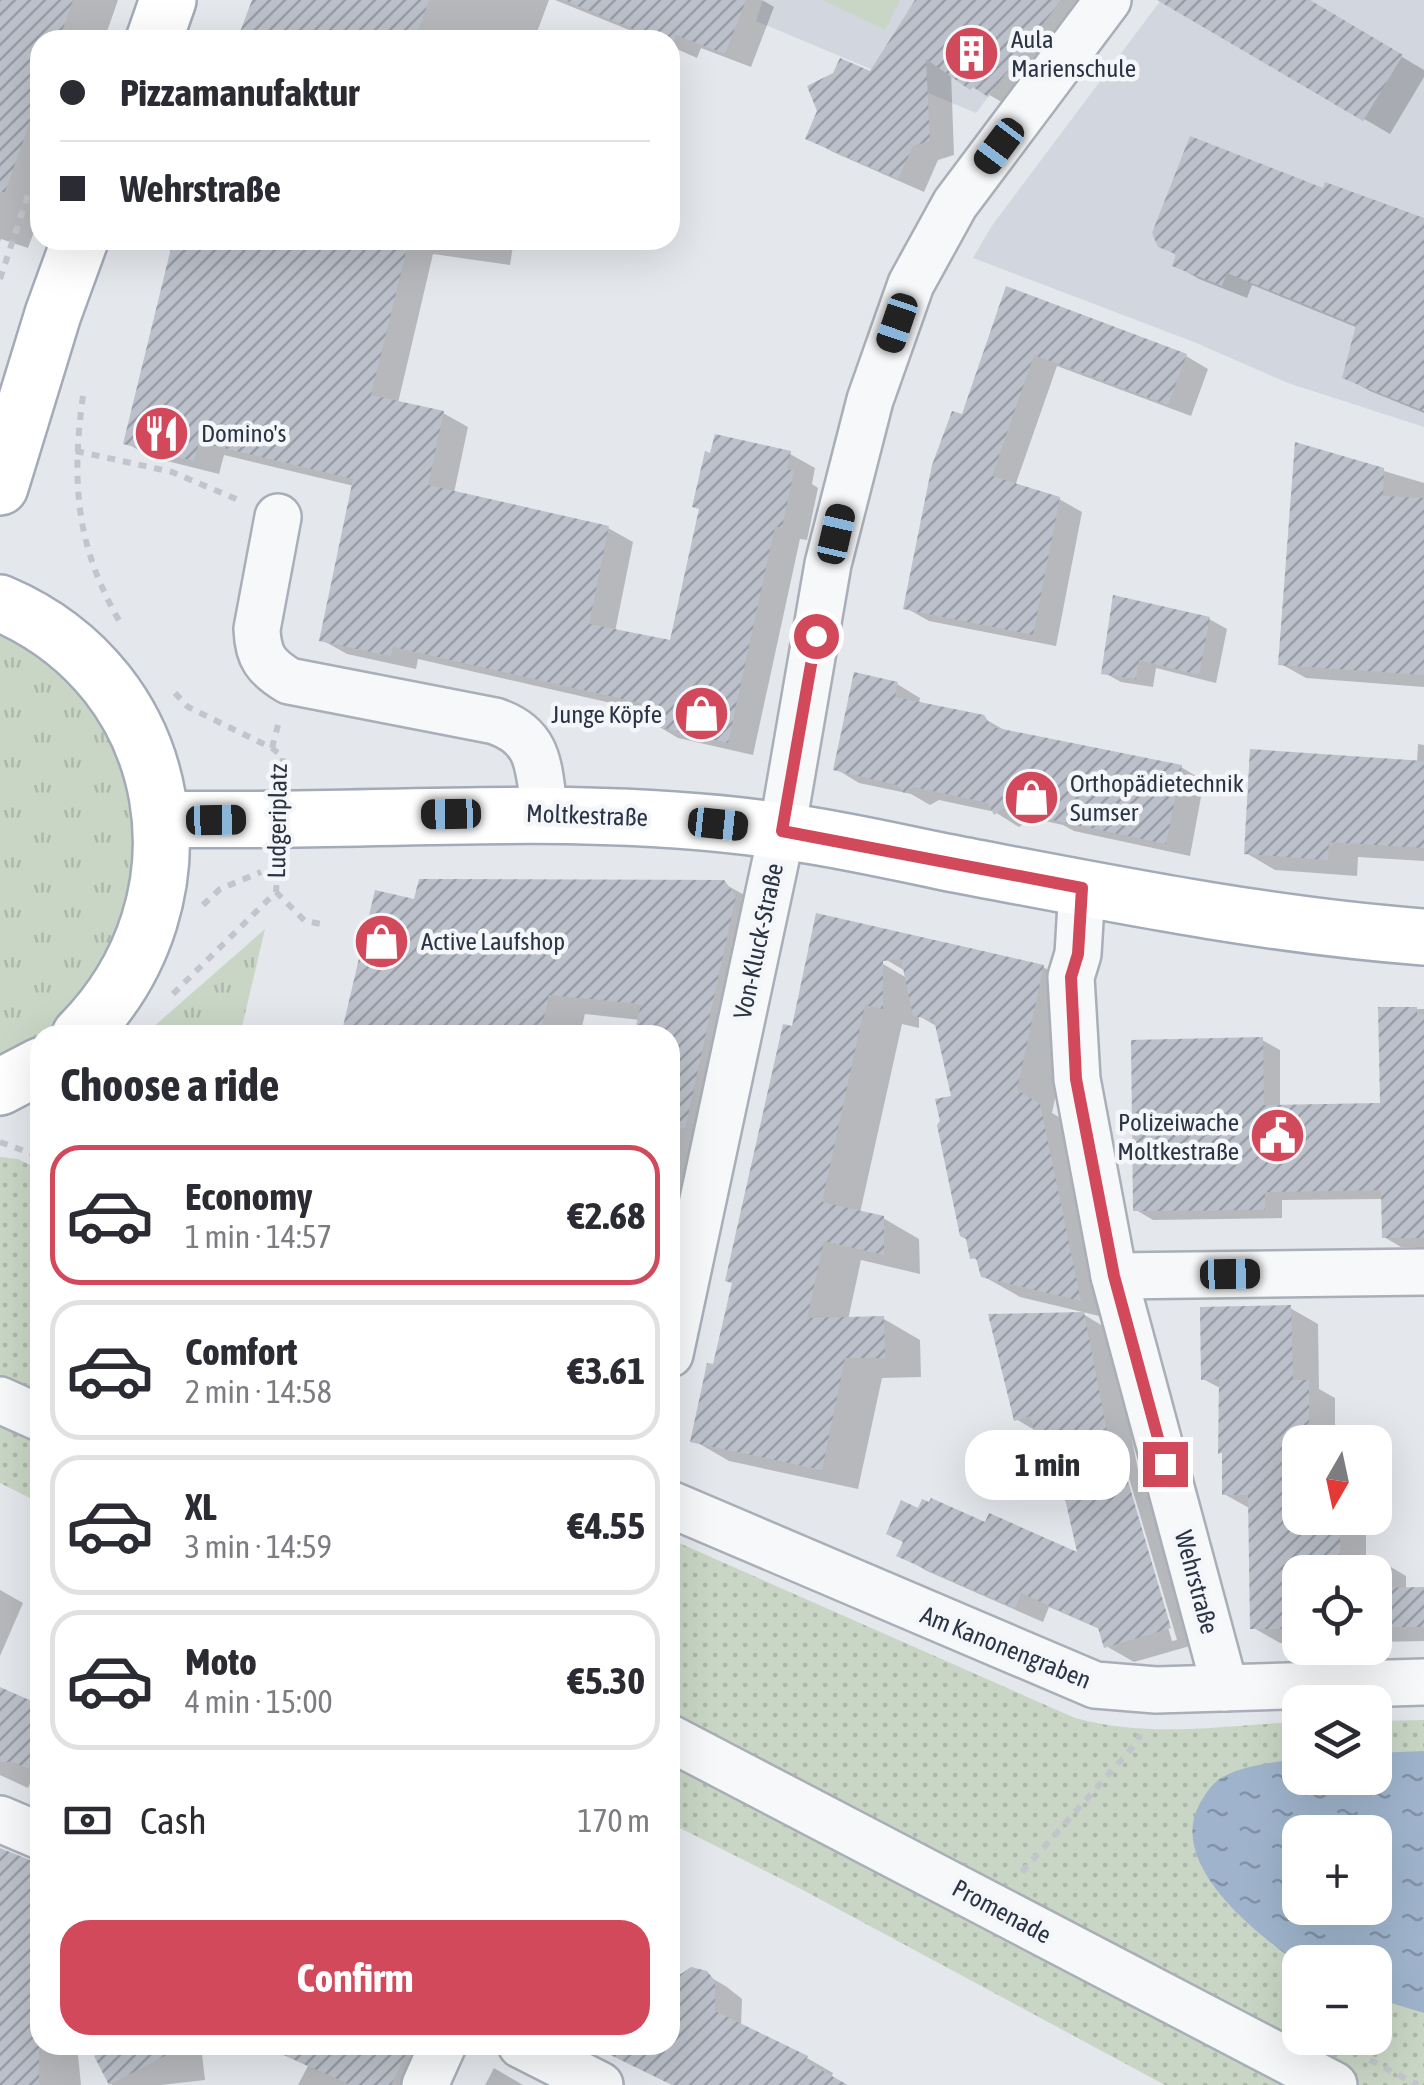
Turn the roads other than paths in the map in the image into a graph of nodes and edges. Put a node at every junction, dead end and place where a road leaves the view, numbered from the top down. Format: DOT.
graph roads {
  1 [pos="168,0"];
  2 [pos="1108,0"];
  3 [pos="158,30"];
  4 [pos="76,250"];
  5 [pos="0,486"];
  6 [pos="278,517"];
  7 [pos="0,604"];
  8 [pos="545,812"];
  9 [pos="160,819"];
  10 [pos="782,831"];
  11 [pos="1082,888"];
  12 [pos="1424,937"];
  13 [pos="89,1025"];
  14 [pos="1424,1272"];
  15 [pos="1114,1276"];
  16 [pos="680,1307"];
  17 [pos="0,1400"];
  18 [pos="30,1414"];
  19 [pos="680,1508"];
  20 [pos="1424,1682"];
  21 [pos="1225,1688"];
  22 [pos="680,1743"];
  23 [pos="0,1819"];
  24 [pos="30,1832"];
  25 [pos="439,2055"];
  26 [pos="540,2055"];
  27 [pos="425,2085"];
  28 [pos="600,2085"];
  29 [pos="1334,2085"];
  1 -- 3 [label="main road"];
  2 -- 10 [label="street, Von-Kluck-Straße"];
  4 -- 5 [label="main road"];
  6 -- 8 [label="street"];
  7 -- 9 [label="main road"];
  8 -- 9 [label="main road, Moltkestraße"];
  8 -- 10 [label="main road, Moltkestraße"];
  9 -- 13 [label="main road"];
  10 -- 11 [label="main road, Moltkestraße"];
  10 -- 16 [label="street, Von-Kluck-Straße"];
  11 -- 12 [label="main road, Moltkestraße"];
  11 -- 15 [label="street, Wehrstraße"];
  14 -- 15 [label="street"];
  15 -- 21 [label="street, Wehrstraße"];
  17 -- 18 [label="street"];
  19 -- 21 [label="street, Am Kanonengraben"];
  20 -- 21 [label="street, Am Kanonengraben"];
  22 -- 29 [label="street, Promenade"];
  23 -- 24 [label="street"];
  25 -- 27 [label="street"];
  26 -- 28 [label="street"];
}
